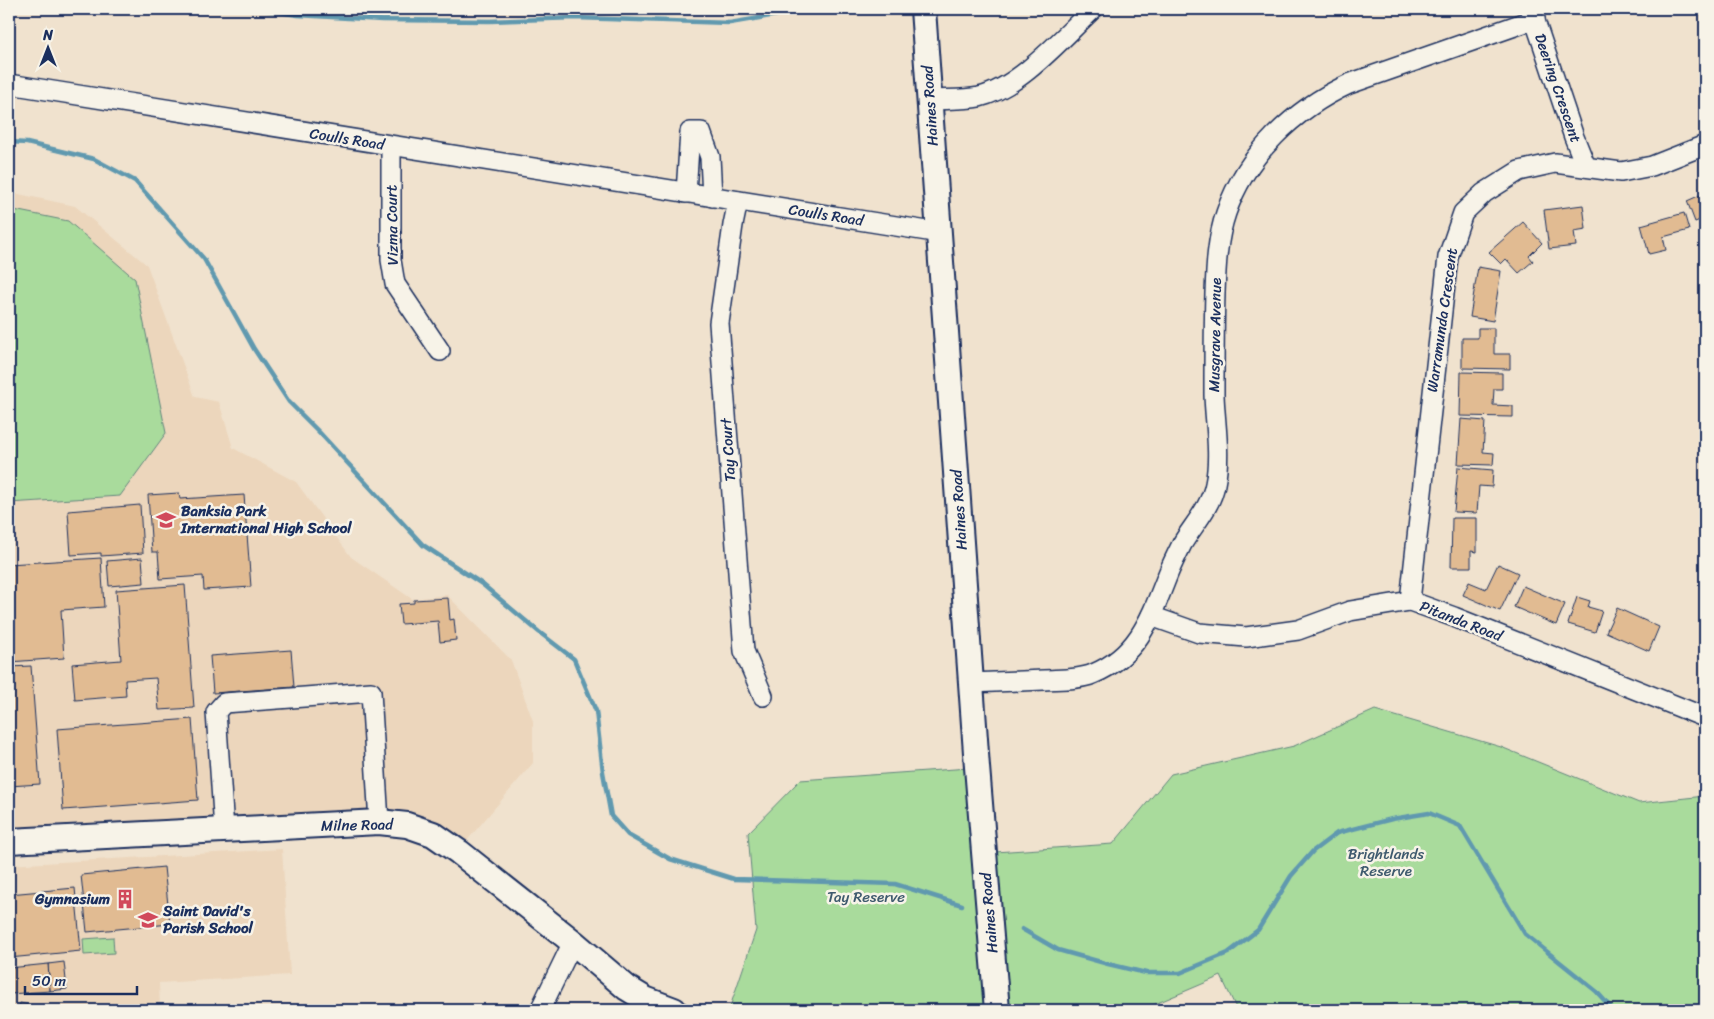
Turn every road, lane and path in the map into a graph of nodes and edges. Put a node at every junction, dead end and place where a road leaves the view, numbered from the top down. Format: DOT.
graph roads {
  1 [pos="923,9"];
  2 [pos="1093,9"];
  3 [pos="1533,14"];
  4 [pos="9,84"];
  5 [pos="930,100"];
  6 [pos="1705,144"];
  7 [pos="391,146"];
  8 [pos="1586,167"];
  9 [pos="686,193"];
  10 [pos="712,197"];
  11 [pos="738,201"];
  12 [pos="940,233"];
  13 [pos="440,351"];
  14 [pos="1410,601"];
  15 [pos="1151,616"];
  16 [pos="971,683"];
  17 [pos="764,696"];
  18 [pos="1704,717"];
  19 [pos="379,822"];
  20 [pos="224,830"];
  21 [pos="9,841"];
  22 [pos="573,942"];
  23 [pos="540,1010"];
  24 [pos="674,1010"];
  25 [pos="997,1010"];
  1 -- 5 [label="main road, Haines Road"];
  2 -- 5 [label="street"];
  3 -- 8 [label="street, Deering Crescent"];
  3 -- 15 [label="street, Musgrave Avenue"];
  4 -- 7 [label="street, Coulls Road"];
  5 -- 12 [label="main road, Haines Road"];
  6 -- 8 [label="street, Warramunda Crescent"];
  7 -- 9 [label="street, Coulls Road"];
  7 -- 13 [label="street, Vizma Court"];
  8 -- 14 [label="street, Warramunda Crescent"];
  9 -- 10 [label="street, Coulls Road"];
  9 -- 10 [label="street"];
  10 -- 11 [label="street, Coulls Road"];
  11 -- 12 [label="street, Coulls Road"];
  11 -- 17 [label="street, Tay Court"];
  12 -- 16 [label="main road, Haines Road"];
  14 -- 15 [label="street, Pitanda Road"];
  14 -- 18 [label="street, Pitanda Road"];
  15 -- 16 [label="street, Musgrave Avenue"];
  16 -- 25 [label="main road, Haines Road"];
  19 -- 20 [label="main road, Milne Road"];
  19 -- 20 [label="street"];
  19 -- 22 [label="main road, Milne Road"];
  20 -- 21 [label="main road, Milne Road"];
  22 -- 23 [label="street"];
  22 -- 24 [label="main road, Milne Road"];
}
